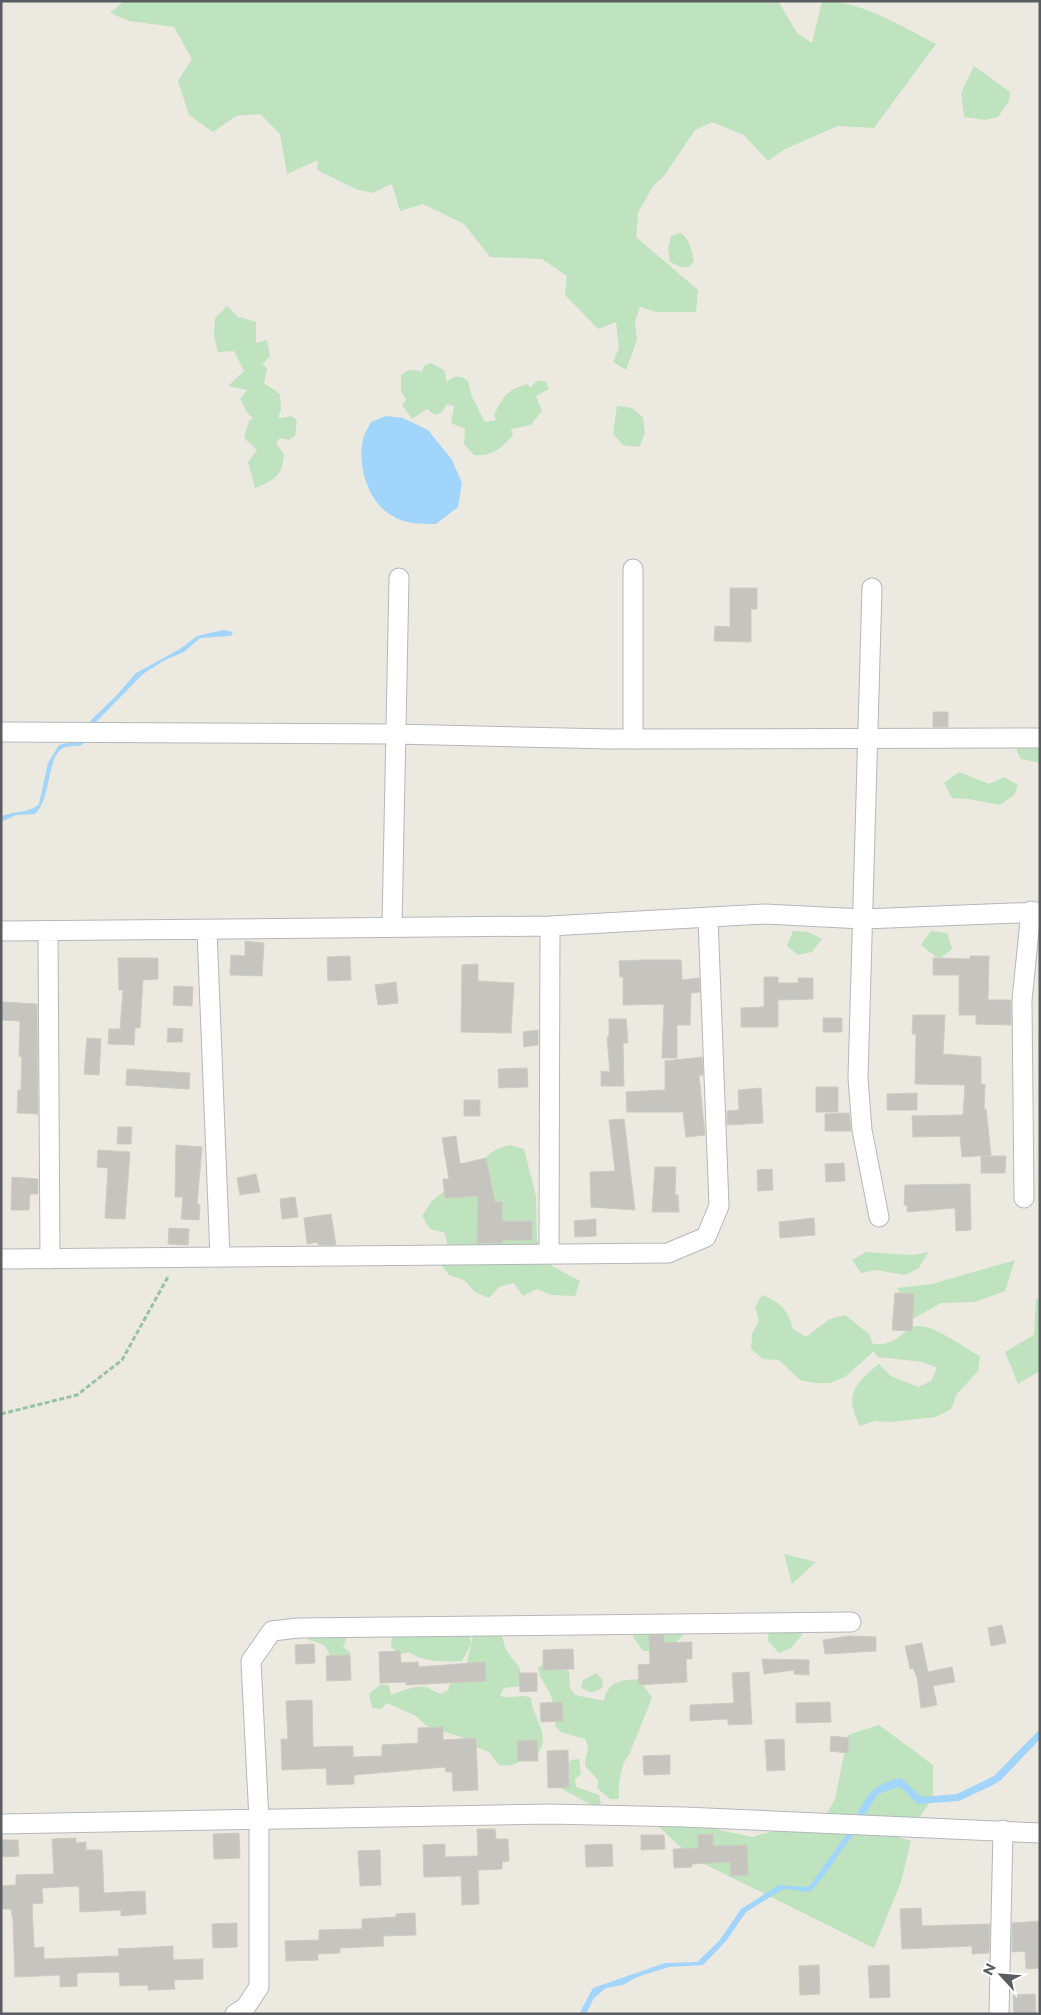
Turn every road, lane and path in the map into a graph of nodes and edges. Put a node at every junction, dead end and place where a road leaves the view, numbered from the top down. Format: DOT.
graph roads {
  1 [pos="633,569"];
  2 [pos="399,578"];
  3 [pos="872,588"];
  4 [pos="1,732"];
  5 [pos="395,734"];
  6 [pos="632,738"];
  7 [pos="868,738"];
  8 [pos="1040,738"];
  9 [pos="1036,911"];
  10 [pos="708,918"];
  11 [pos="864,919"];
  12 [pos="392,926"];
  13 [pos="550,926"];
  14 [pos="207,930"];
  15 [pos="1,931"];
  16 [pos="48,933"];
  17 [pos="1024,1198"];
  18 [pos="879,1217"];
  19 [pos="549,1254"];
  20 [pos="220,1257"];
  21 [pos="181,1258"];
  22 [pos="1,1259"];
  23 [pos="50,1259"];
  24 [pos="1,1414"];
  25 [pos="852,1622"];
  26 [pos="259,1820"];
  27 [pos="1,1824"];
  28 [pos="1003,1830"];
  29 [pos="1040,1833"];
  30 [pos="234,2014"];
  31 [pos="999,2014"];
  1 -- 6 [label="street"];
  2 -- 5 [label="street"];
  3 -- 7 [label="street"];
  4 -- 5 [label="street"];
  5 -- 6 [label="street"];
  5 -- 12 [label="street"];
  6 -- 7 [label="street"];
  7 -- 8 [label="street"];
  7 -- 11 [label="street"];
  9 -- 11 [label="street"];
  9 -- 17 [label="street"];
  10 -- 11 [label="street"];
  10 -- 13 [label="street"];
  10 -- 19 [label="street"];
  11 -- 18 [label="street"];
  12 -- 13 [label="street"];
  12 -- 14 [label="street"];
  13 -- 19 [label="street"];
  14 -- 16 [label="street"];
  14 -- 20 [label="street"];
  15 -- 16 [label="street"];
  16 -- 23 [label="street"];
  19 -- 20 [label="street"];
  20 -- 21 [label="street"];
  21 -- 23 [label="street"];
  21 -- 24 [label="path"];
  22 -- 23 [label="street"];
  25 -- 26 [label="street"];
  26 -- 27 [label="street"];
  26 -- 28 [label="street"];
  26 -- 30 [label="street"];
  28 -- 29 [label="street"];
  28 -- 31 [label="street"];
}
